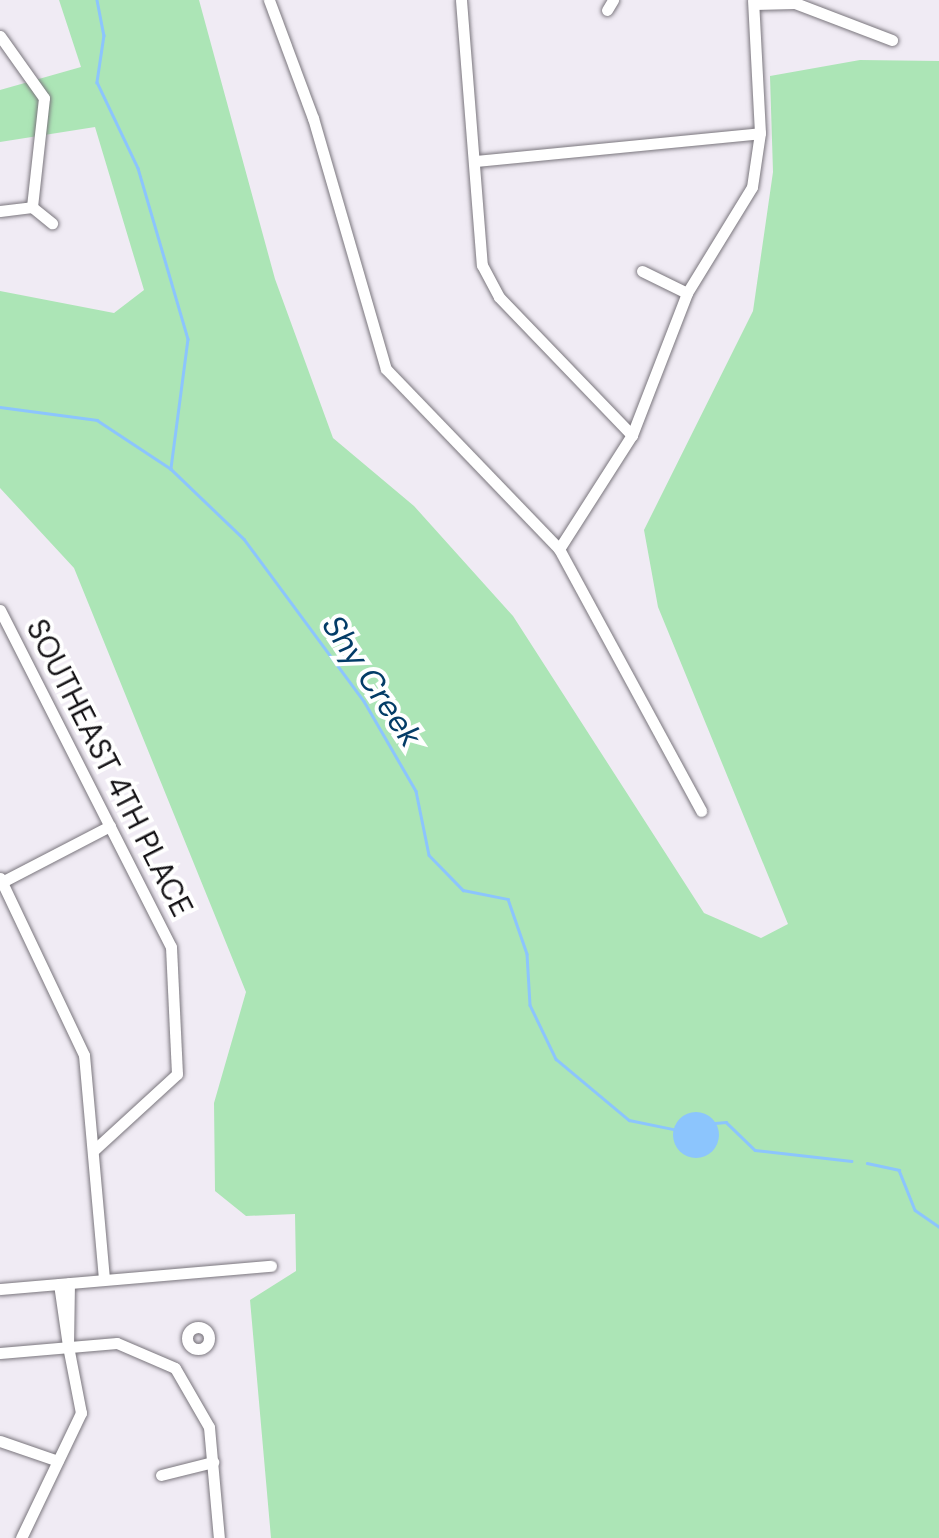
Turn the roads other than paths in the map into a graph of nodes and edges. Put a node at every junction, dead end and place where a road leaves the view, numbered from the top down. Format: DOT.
graph roads {
  1 [pos="268,0"];
  2 [pos="461,0"];
  3 [pos="754,2"];
  4 [pos="0,36"];
  5 [pos="892,40"];
  6 [pos="760,134"];
  7 [pos="476,161"];
  8 [pos="32,207"];
  9 [pos="0,210"];
  10 [pos="52,223"];
  11 [pos="642,271"];
  12 [pos="687,293"];
  13 [pos="632,436"];
  14 [pos="560,549"];
  15 [pos="0,610"];
  16 [pos="701,811"];
  17 [pos="110,826"];
  18 [pos="1,881"];
  19 [pos="93,1151"];
  20 [pos="271,1266"];
  21 [pos="104,1279"];
  22 [pos="64,1283"];
  23 [pos="0,1289"];
  24 [pos="68,1346"];
  25 [pos="192,1348"];
  26 [pos="0,1353"];
  27 [pos="175,1368"];
  28 [pos="0,1441"];
  29 [pos="58,1461"];
  30 [pos="213,1462"];
  31 [pos="161,1475"];
  32 [pos="21,1538"];
  33 [pos="218,1538"];
  1 -- 14 [label="street"];
  2 -- 7 [label="street"];
  3 -- 5 [label="street"];
  3 -- 6 [label="street"];
  4 -- 8 [label="street"];
  6 -- 7 [label="street"];
  6 -- 12 [label="street"];
  7 -- 13 [label="street"];
  8 -- 9 [label="street"];
  8 -- 10 [label="street"];
  11 -- 12 [label="street"];
  12 -- 13 [label="street"];
  13 -- 14 [label="street"];
  14 -- 16 [label="street"];
  15 -- 17 [label="street, SOUTHEAST 4TH PLACE"];
  17 -- 18 [label="street"];
  17 -- 19 [label="street, SOUTHEAST 4TH PLACE"];
  18 -- 19 [label="street"];
  19 -- 21 [label="street"];
  20 -- 21 [label="street"];
  21 -- 22 [label="street"];
  22 -- 23 [label="street"];
  22 -- 24 [label="street"];
  24 -- 26 [label="street"];
  24 -- 27 [label="street"];
  24 -- 29 [label="street"];
  25 -- 27 [label="street"];
  27 -- 30 [label="street"];
  28 -- 29 [label="street"];
  29 -- 32 [label="street"];
  30 -- 31 [label="street"];
  30 -- 33 [label="street"];
}
